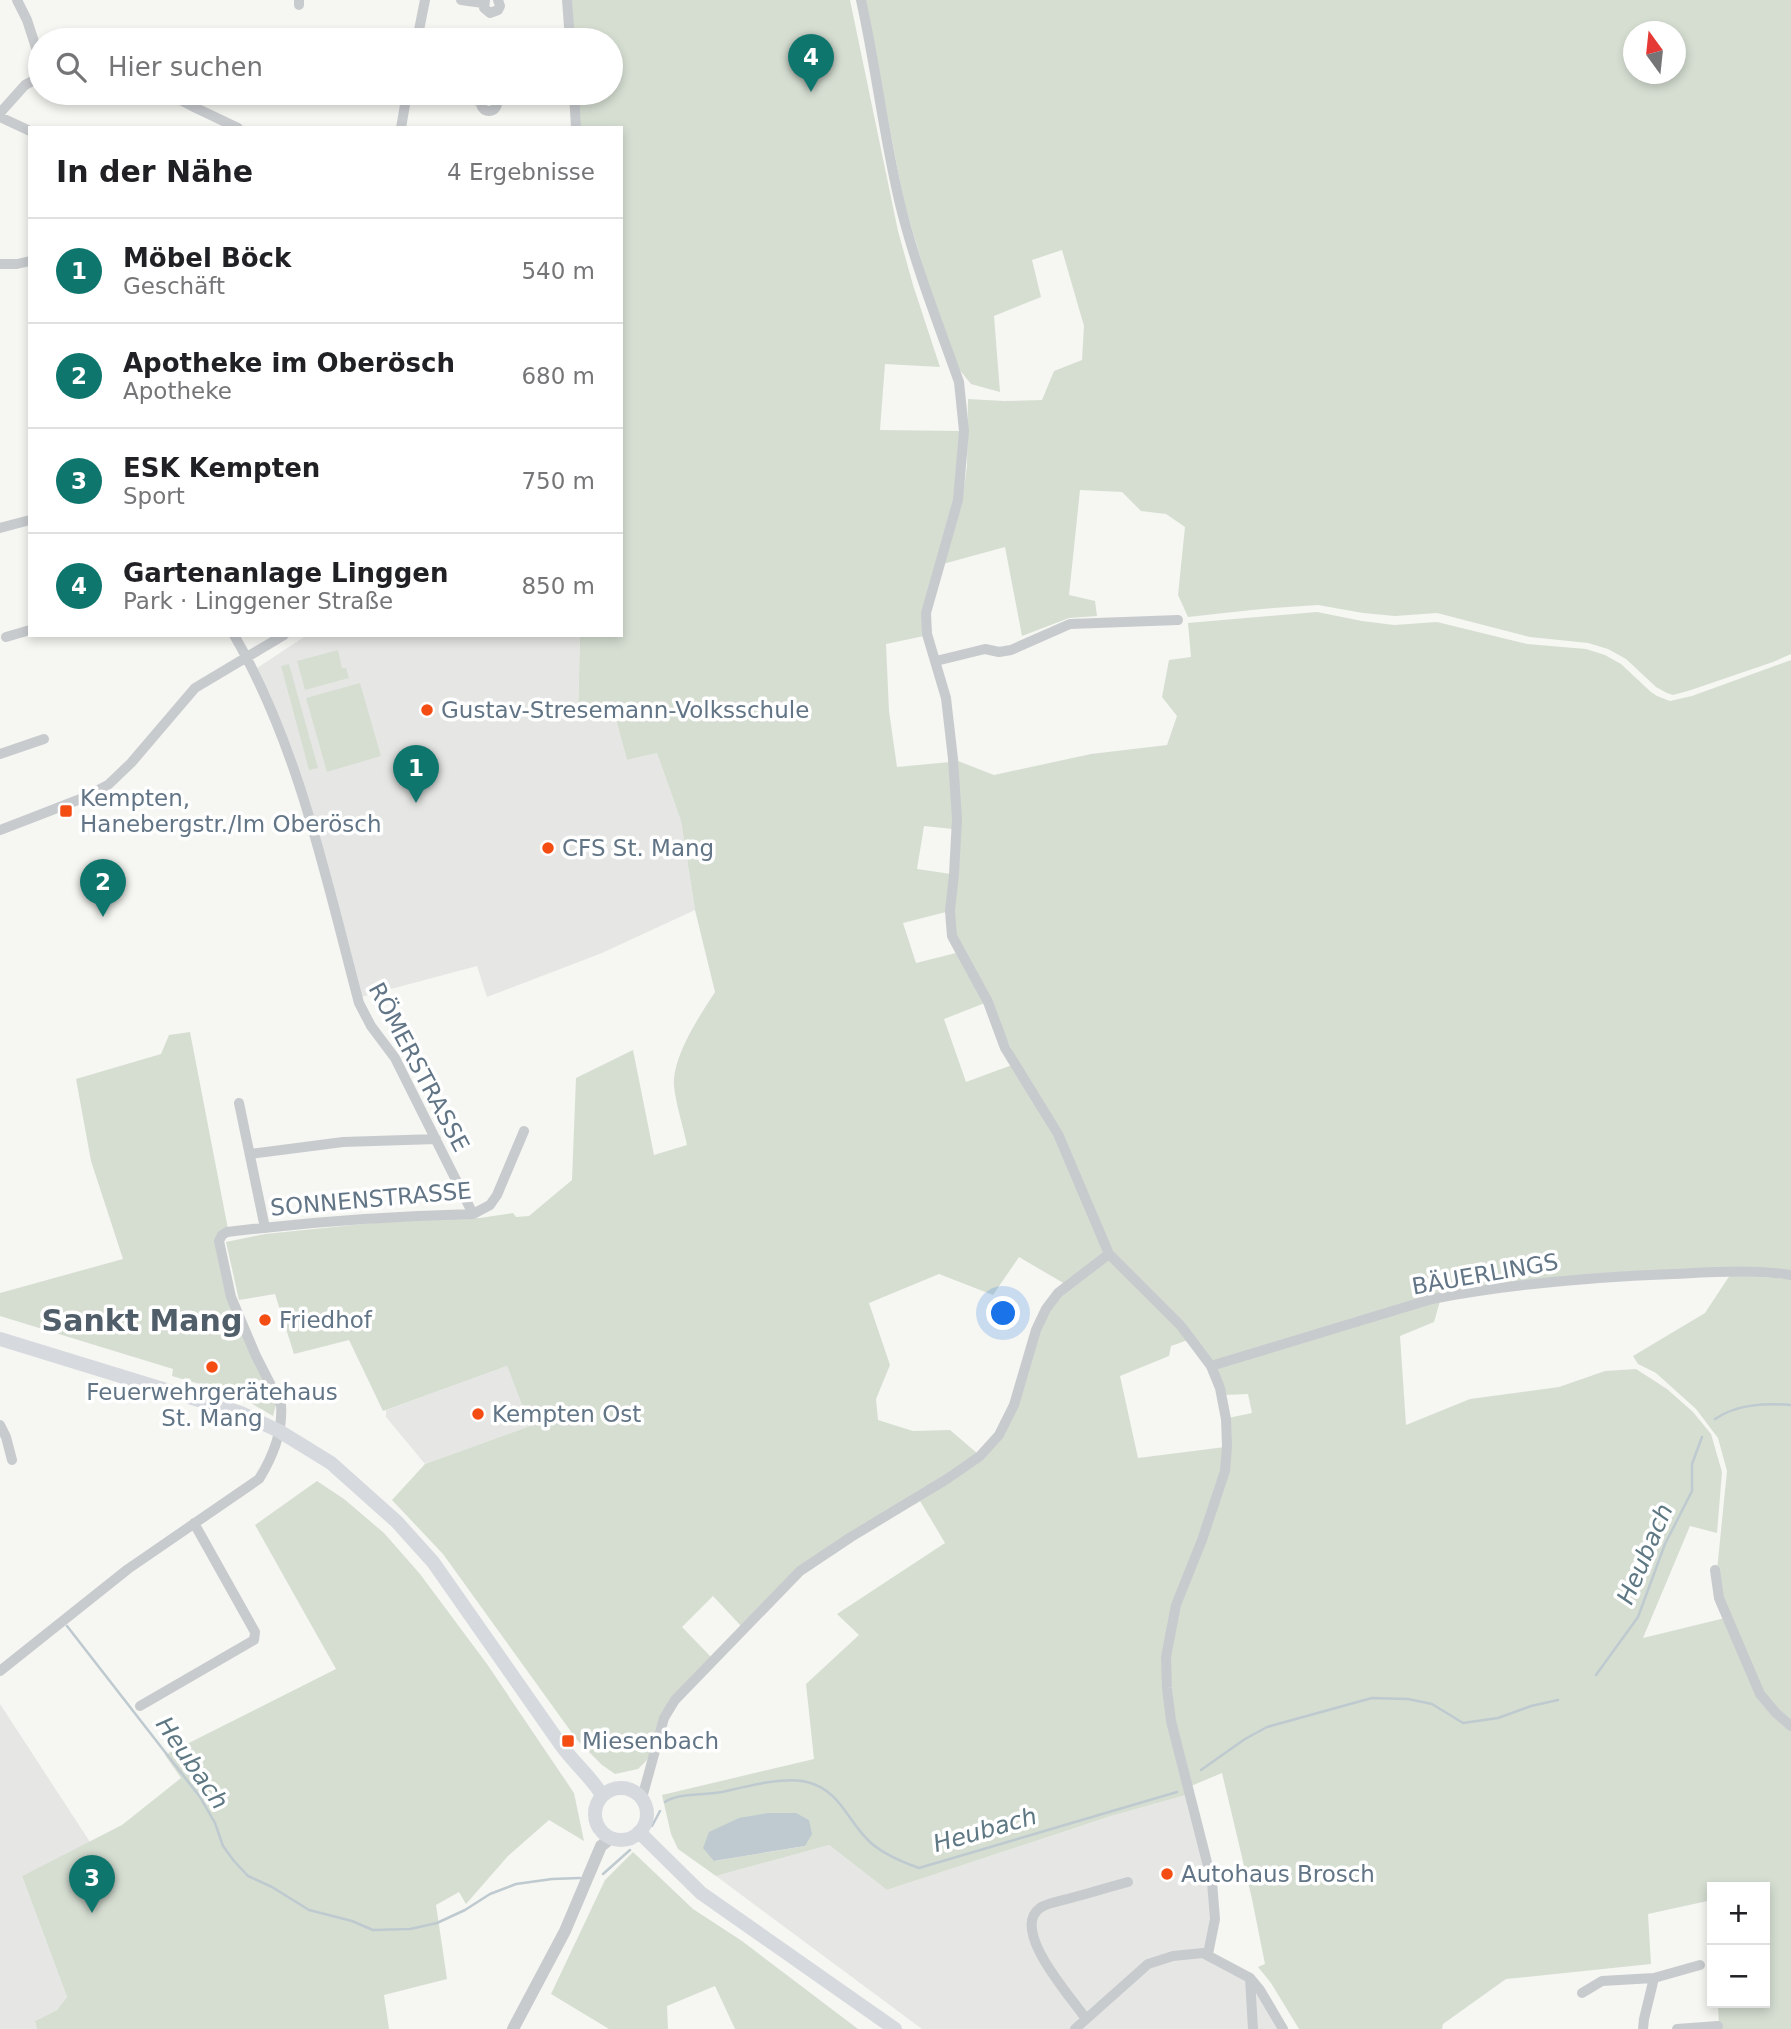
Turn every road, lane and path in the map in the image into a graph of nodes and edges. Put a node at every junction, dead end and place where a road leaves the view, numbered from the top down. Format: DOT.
graph roads {
  1 [pos="17,0"];
  2 [pos="425,0"];
  3 [pos="461,0"];
  4 [pos="498,0"];
  5 [pos="568,0"];
  6 [pos="861,0"];
  7 [pos="484,2"];
  8 [pos="30,28"];
  9 [pos="419,28"];
  10 [pos="569,28"];
  11 [pos="28,83"];
  12 [pos="190,105"];
  13 [pos="405,105"];
  14 [pos="575,105"];
  15 [pos="0,115"];
  16 [pos="234,126"];
  17 [pos="401,126"];
  18 [pos="576,126"];
  19 [pos="28,130"];
  20 [pos="28,261"];
  21 [pos="0,264"];
  22 [pos="28,521"];
  23 [pos="0,528"];
  24 [pos="1178,620"];
  25 [pos="28,631"];
  26 [pos="6,637"];
  27 [pos="235,637"];
  28 [pos="281,637"];
  29 [pos="247,657"];
  30 [pos="936,661"];
  31 [pos="44,739"];
  32 [pos="0,754"];
  33 [pos="0,830"];
  34 [pos="239,1103"];
  35 [pos="524,1131"];
  36 [pos="436,1139"];
  37 [pos="250,1154"];
  38 [pos="473,1214"];
  39 [pos="265,1228"];
  40 [pos="1109,1254"];
  41 [pos="1791,1275"];
  42 [pos="0,1339"];
  43 [pos="1211,1366"];
  44 [pos="0,1425"];
  45 [pos="275,1429"];
  46 [pos="12,1460"];
  47 [pos="194,1523"];
  48 [pos="1715,1570"];
  49 [pos="0,1671"];
  50 [pos="140,1706"];
  51 [pos="1791,1726"];
  52 [pos="602,1795"];
  53 [pos="642,1798"];
  54 [pos="639,1832"];
  55 [pos="611,1838"];
  56 [pos="1128,1882"];
  57 [pos="1208,1954"];
  58 [pos="1700,1965"];
  59 [pos="1250,1978"];
  60 [pos="1654,1978"];
  61 [pos="1582,1993"];
  62 [pos="1086,2019"];
  63 [pos="1717,2026"];
  64 [pos="513,2029"];
  65 [pos="895,2029"];
  66 [pos="1075,2029"];
  67 [pos="1253,2029"];
  68 [pos="1283,2029"];
  69 [pos="1643,2029"];
  70 [pos="1678,2029"];
  1 -- 8 [label="street"];
  2 -- 9 [label="street"];
  3 -- 7 [label="street"];
  4 -- 7 [label="street"];
  5 -- 10 [label="street"];
  6 -- 30 [label="street"];
  11 -- 15 [label="street"];
  12 -- 16 [label="street"];
  13 -- 17 [label="street"];
  14 -- 18 [label="street"];
  15 -- 19 [label="street"];
  20 -- 21 [label="street"];
  22 -- 23 [label="street"];
  24 -- 30 [label="street"];
  25 -- 26 [label="street"];
  27 -- 29 [label="street, RÖMERSTRASSE"];
  28 -- 29 [label="street"];
  29 -- 33 [label="street"];
  29 -- 36 [label="street, RÖMERSTRASSE"];
  30 -- 40 [label="street"];
  31 -- 32 [label="street"];
  34 -- 37 [label="street"];
  35 -- 38 [label="street, SONNENSTRASSE"];
  36 -- 37 [label="street"];
  36 -- 38 [label="street, RÖMERSTRASSE"];
  37 -- 39 [label="street"];
  38 -- 39 [label="street, SONNENSTRASSE"];
  39 -- 45 [label="street, SONNENSTRASSE"];
  40 -- 43 [label="street"];
  40 -- 53 [label="street"];
  41 -- 43 [label="street, BÄUERLINGS"];
  42 -- 45 [label="main road"];
  43 -- 57 [label="street"];
  44 -- 46 [label="street"];
  45 -- 47 [label="street"];
  45 -- 52 [label="main road"];
  47 -- 49 [label="street"];
  47 -- 50 [label="street"];
  48 -- 51 [label="street"];
  52 -- 53 [label="main road"];
  52 -- 55 [label="main road"];
  53 -- 54 [label="main road"];
  54 -- 55 [label="main road"];
  54 -- 65 [label="main road"];
  55 -- 64 [label="street"];
  56 -- 62 [label="street"];
  57 -- 59 [label="street"];
  57 -- 62 [label="street"];
  58 -- 60 [label="street"];
  59 -- 67 [label="street"];
  59 -- 68 [label="street"];
  60 -- 61 [label="street"];
  60 -- 69 [label="street"];
  62 -- 66 [label="street"];
  63 -- 70 [label="street"];
}
